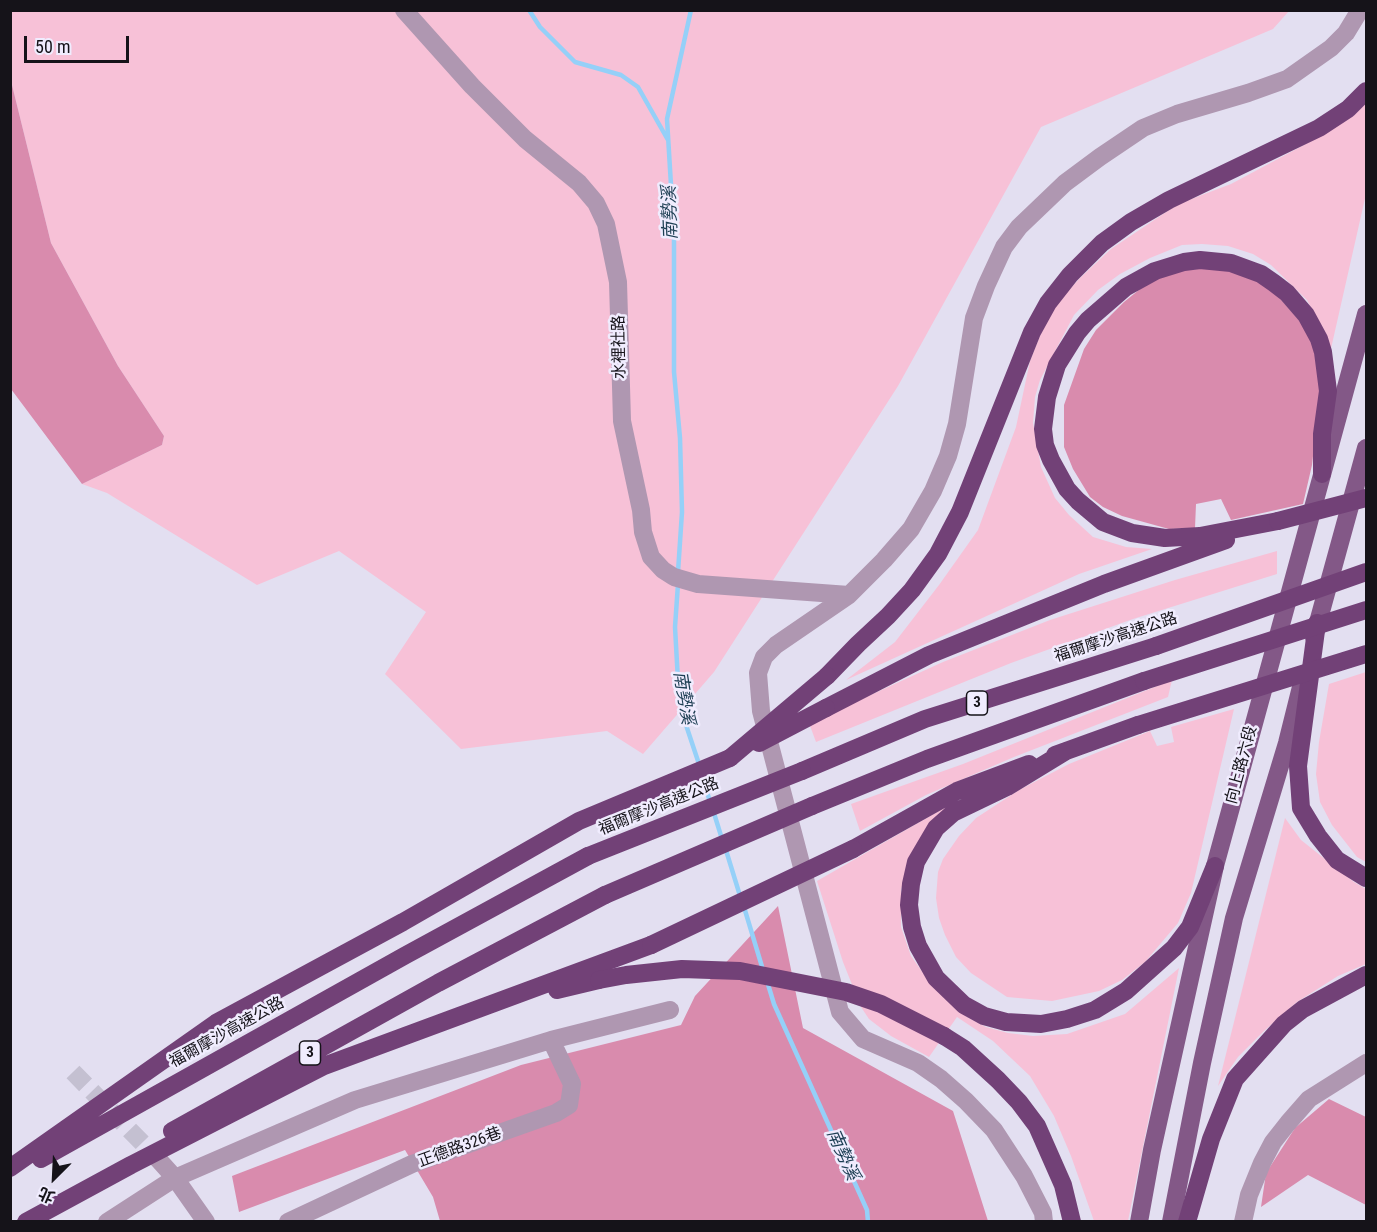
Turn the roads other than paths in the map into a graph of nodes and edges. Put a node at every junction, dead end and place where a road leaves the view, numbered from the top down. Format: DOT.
graph roads {
  1 [pos="404,10"];
  2 [pos="1360,10"];
  3 [pos="1366,92"];
  4 [pos="1366,314"];
  5 [pos="1366,448"];
  6 [pos="1322,474"];
  7 [pos="1366,498"];
  8 [pos="1278,521"];
  9 [pos="1366,572"];
  10 [pos="849,595"];
  11 [pos="1366,610"];
  12 [pos="1317,623"];
  13 [pos="1366,654"];
  14 [pos="1066,751"];
  15 [pos="730,758"];
  16 [pos="1215,866"];
  17 [pos="1366,878"];
  18 [pos="1366,975"];
  19 [pos="670,1010"];
  20 [pos="434,1024"];
  21 [pos="551,1040"];
  22 [pos="1366,1063"];
  23 [pos="165,1167"];
  24 [pos="10,1168"];
  25 [pos="10,1176"];
  26 [pos="21,1221"];
  27 [pos="26,1221"];
  28 [pos="107,1221"];
  29 [pos="206,1221"];
  30 [pos="288,1221"];
  31 [pos="1044,1221"];
  32 [pos="1072,1221"];
  33 [pos="1139,1221"];
  34 [pos="1171,1221"];
  35 [pos="1187,1221"];
  36 [pos="1243,1221"];
  1 -- 10 [label="street, 水裡社路"];
  2 -- 10 [label="street"];
  3 -- 15 [label="highway, bridge"];
  4 -- 6 [label="main road, 向上路六段"];
  5 -- 12 [label="main road"];
  6 -- 8 [label="highway"];
  6 -- 16 [label="main road, 向上路六段"];
  7 -- 8 [label="highway, bridge"];
  8 -- 15 [label="highway, bridge"];
  9 -- 25 [label="highway, 福爾摩沙高速公路 / 3, bridge"];
  10 -- 31 [label="street"];
  11 -- 26 [label="highway, 3, bridge"];
  12 -- 17 [label="highway"];
  12 -- 34 [label="main road"];
  13 -- 14 [label="highway, bridge"];
  14 -- 16 [label="highway"];
  14 -- 20 [label="highway, bridge"];
  15 -- 24 [label="highway"];
  16 -- 33 [label="main road, 向上路六段"];
  18 -- 35 [label="highway"];
  19 -- 21 [label="street"];
  20 -- 27 [label="highway"];
  20 -- 32 [label="highway, bridge"];
  21 -- 23 [label="street"];
  21 -- 30 [label="street, 正德路326巷"];
  22 -- 36 [label="street"];
  23 -- 28 [label="street"];
  23 -- 29 [label="street"];
}
